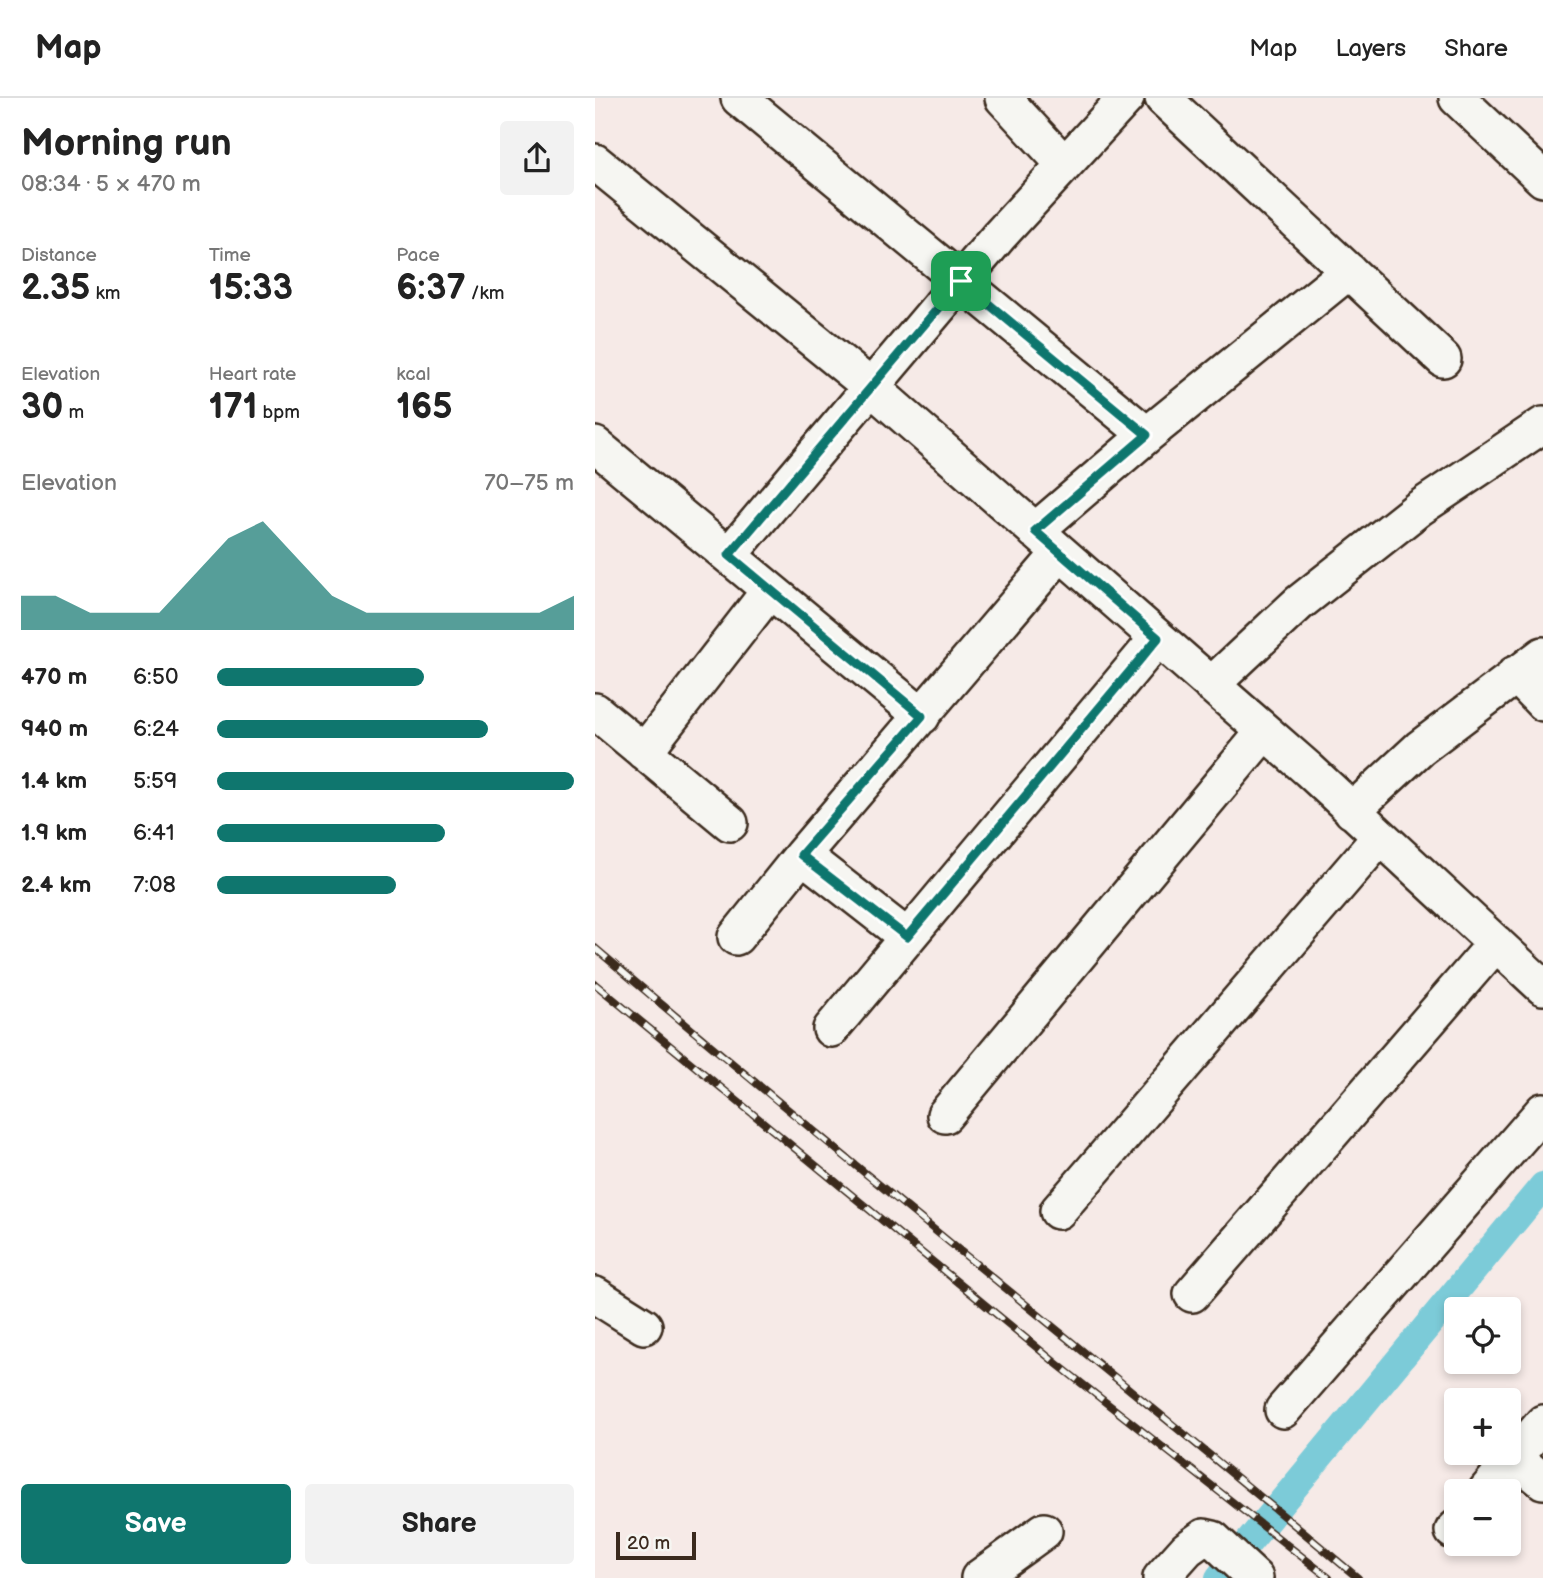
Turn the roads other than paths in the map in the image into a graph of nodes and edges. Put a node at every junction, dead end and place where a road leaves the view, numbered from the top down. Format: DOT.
graph roads {
  1 [pos="739,98"];
  2 [pos="1003,98"];
  3 [pos="1126,98"];
  4 [pos="1163,98"];
  5 [pos="1457,98"];
  6 [pos="595,162"];
  7 [pos="1064,164"];
  8 [pos="1543,179"];
  9 [pos="1349,271"];
  10 [pos="961,281"];
  11 [pos="1443,359"];
  12 [pos="871,387"];
  13 [pos="1543,425"];
  14 [pos="1147,435"];
  15 [pos="595,445"];
  16 [pos="1048,542"];
  17 [pos="729,555"];
  18 [pos="771,590"];
  19 [pos="1158,638"];
  20 [pos="1543,655"];
  21 [pos="1515,674"];
  22 [pos="1211,685"];
  23 [pos="1543,703"];
  24 [pos="595,711"];
  25 [pos="922,716"];
  26 [pos="1264,732"];
  27 [pos="644,752"];
  28 [pos="1352,811"];
  29 [pos="730,822"];
  30 [pos="1380,837"];
  31 [pos="801,855"];
  32 [pos="736,937"];
  33 [pos="907,937"];
  34 [pos="1496,943"];
  35 [pos="1543,987"];
  36 [pos="831,1029"];
  37 [pos="1543,1111"];
  38 [pos="945,1115"];
  39 [pos="1058,1211"];
  40 [pos="1192,1294"];
  41 [pos="595,1295"];
  42 [pos="644,1326"];
  43 [pos="1283,1410"];
  44 [pos="1543,1423"];
  45 [pos="1521,1449"];
  46 [pos="1521,1463"];
  47 [pos="1507,1465"];
  48 [pos="1496,1479"];
  49 [pos="1543,1482"];
  50 [pos="1044,1531"];
  51 [pos="979,1578"];
  52 [pos="1161,1578"];
  53 [pos="1255,1578"];
  1 -- 10 [label="street"];
  2 -- 7 [label="street"];
  3 -- 7 [label="street"];
  4 -- 9 [label="street"];
  5 -- 8 [label="street"];
  6 -- 12 [label="street"];
  7 -- 10 [label="street"];
  9 -- 11 [label="street"];
  9 -- 14 [label="street"];
  10 -- 12 [label="street"];
  10 -- 14 [label="street"];
  12 -- 16 [label="street"];
  12 -- 17 [label="street"];
  13 -- 22 [label="street"];
  14 -- 16 [label="street"];
  15 -- 17 [label="street"];
  16 -- 19 [label="street"];
  16 -- 25 [label="street"];
  17 -- 18 [label="street"];
  18 -- 25 [label="street"];
  18 -- 27 [label="street"];
  19 -- 22 [label="street"];
  19 -- 33 [label="street"];
  20 -- 21 [label="street"];
  21 -- 23 [label="street"];
  21 -- 28 [label="street"];
  22 -- 26 [label="street"];
  24 -- 27 [label="street"];
  25 -- 31 [label="street"];
  26 -- 28 [label="street"];
  26 -- 38 [label="street"];
  27 -- 29 [label="street"];
  28 -- 30 [label="street"];
  30 -- 34 [label="street"];
  30 -- 39 [label="street"];
  31 -- 32 [label="street"];
  31 -- 33 [label="street"];
  33 -- 36 [label="street"];
  34 -- 35 [label="street"];
  34 -- 40 [label="street"];
  37 -- 43 [label="street"];
  41 -- 42 [label="street"];
  44 -- 45 [label="street"];
  46 -- 49 [label="street"];
  47 -- 48 [label="street"];
  50 -- 51 [label="street"];
  52 -- 53 [label="street"];
}
